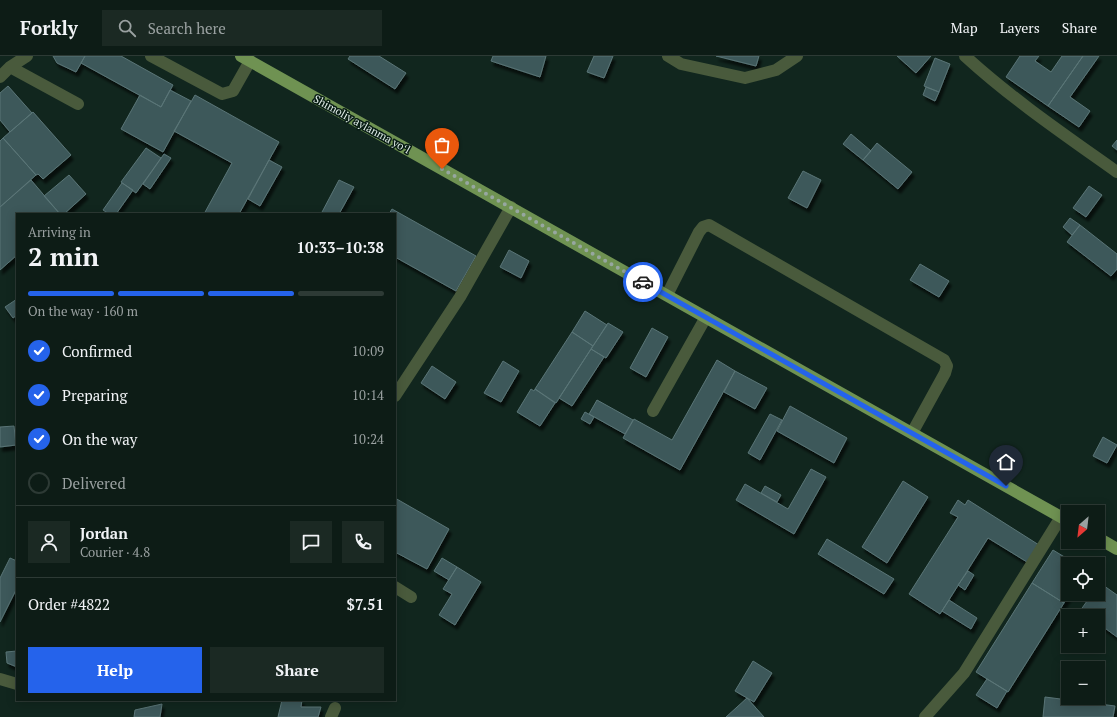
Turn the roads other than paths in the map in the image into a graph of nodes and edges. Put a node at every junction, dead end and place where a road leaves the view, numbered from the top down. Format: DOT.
graph roads {
  1 [pos="27,56"];
  2 [pos="151,56"];
  3 [pos="668,56"];
  4 [pos="796,56"];
  5 [pos="965,56"];
  6 [pos="246,58"];
  7 [pos="10,67"];
  8 [pos="0,77"];
  9 [pos="78,104"];
  10 [pos="1117,172"];
  11 [pos="511,207"];
  12 [pos="667,295"];
  13 [pos="706,317"];
  14 [pos="396,394"];
  15 [pos="654,411"];
  16 [pos="912,433"];
  17 [pos="1061,517"];
  18 [pos="1061,524"];
  19 [pos="1105,541"];
  20 [pos="1115,545"];
  21 [pos="396,588"];
  22 [pos="411,597"];
  23 [pos="0,679"];
  24 [pos="16,684"];
  25 [pos="926,717"];
  1 -- 7 [label="street"];
  2 -- 6 [label="street"];
  3 -- 4 [label="street"];
  5 -- 10 [label="street"];
  6 -- 11 [label="main road, Shimoliy aylanma yoʻl"];
  7 -- 8 [label="street"];
  7 -- 9 [label="street"];
  11 -- 12 [label="main road, Shimoliy aylanma yoʻl"];
  11 -- 14 [label="street"];
  12 -- 13 [label="main road, Shimoliy aylanma yoʻl"];
  12 -- 16 [label="street"];
  13 -- 15 [label="street"];
  13 -- 16 [label="main road, Shimoliy aylanma yoʻl"];
  16 -- 17 [label="main road, Shimoliy aylanma yoʻl"];
  18 -- 25 [label="street"];
  19 -- 20 [label="main road"];
  21 -- 22 [label="street"];
  23 -- 24 [label="street"];
}
